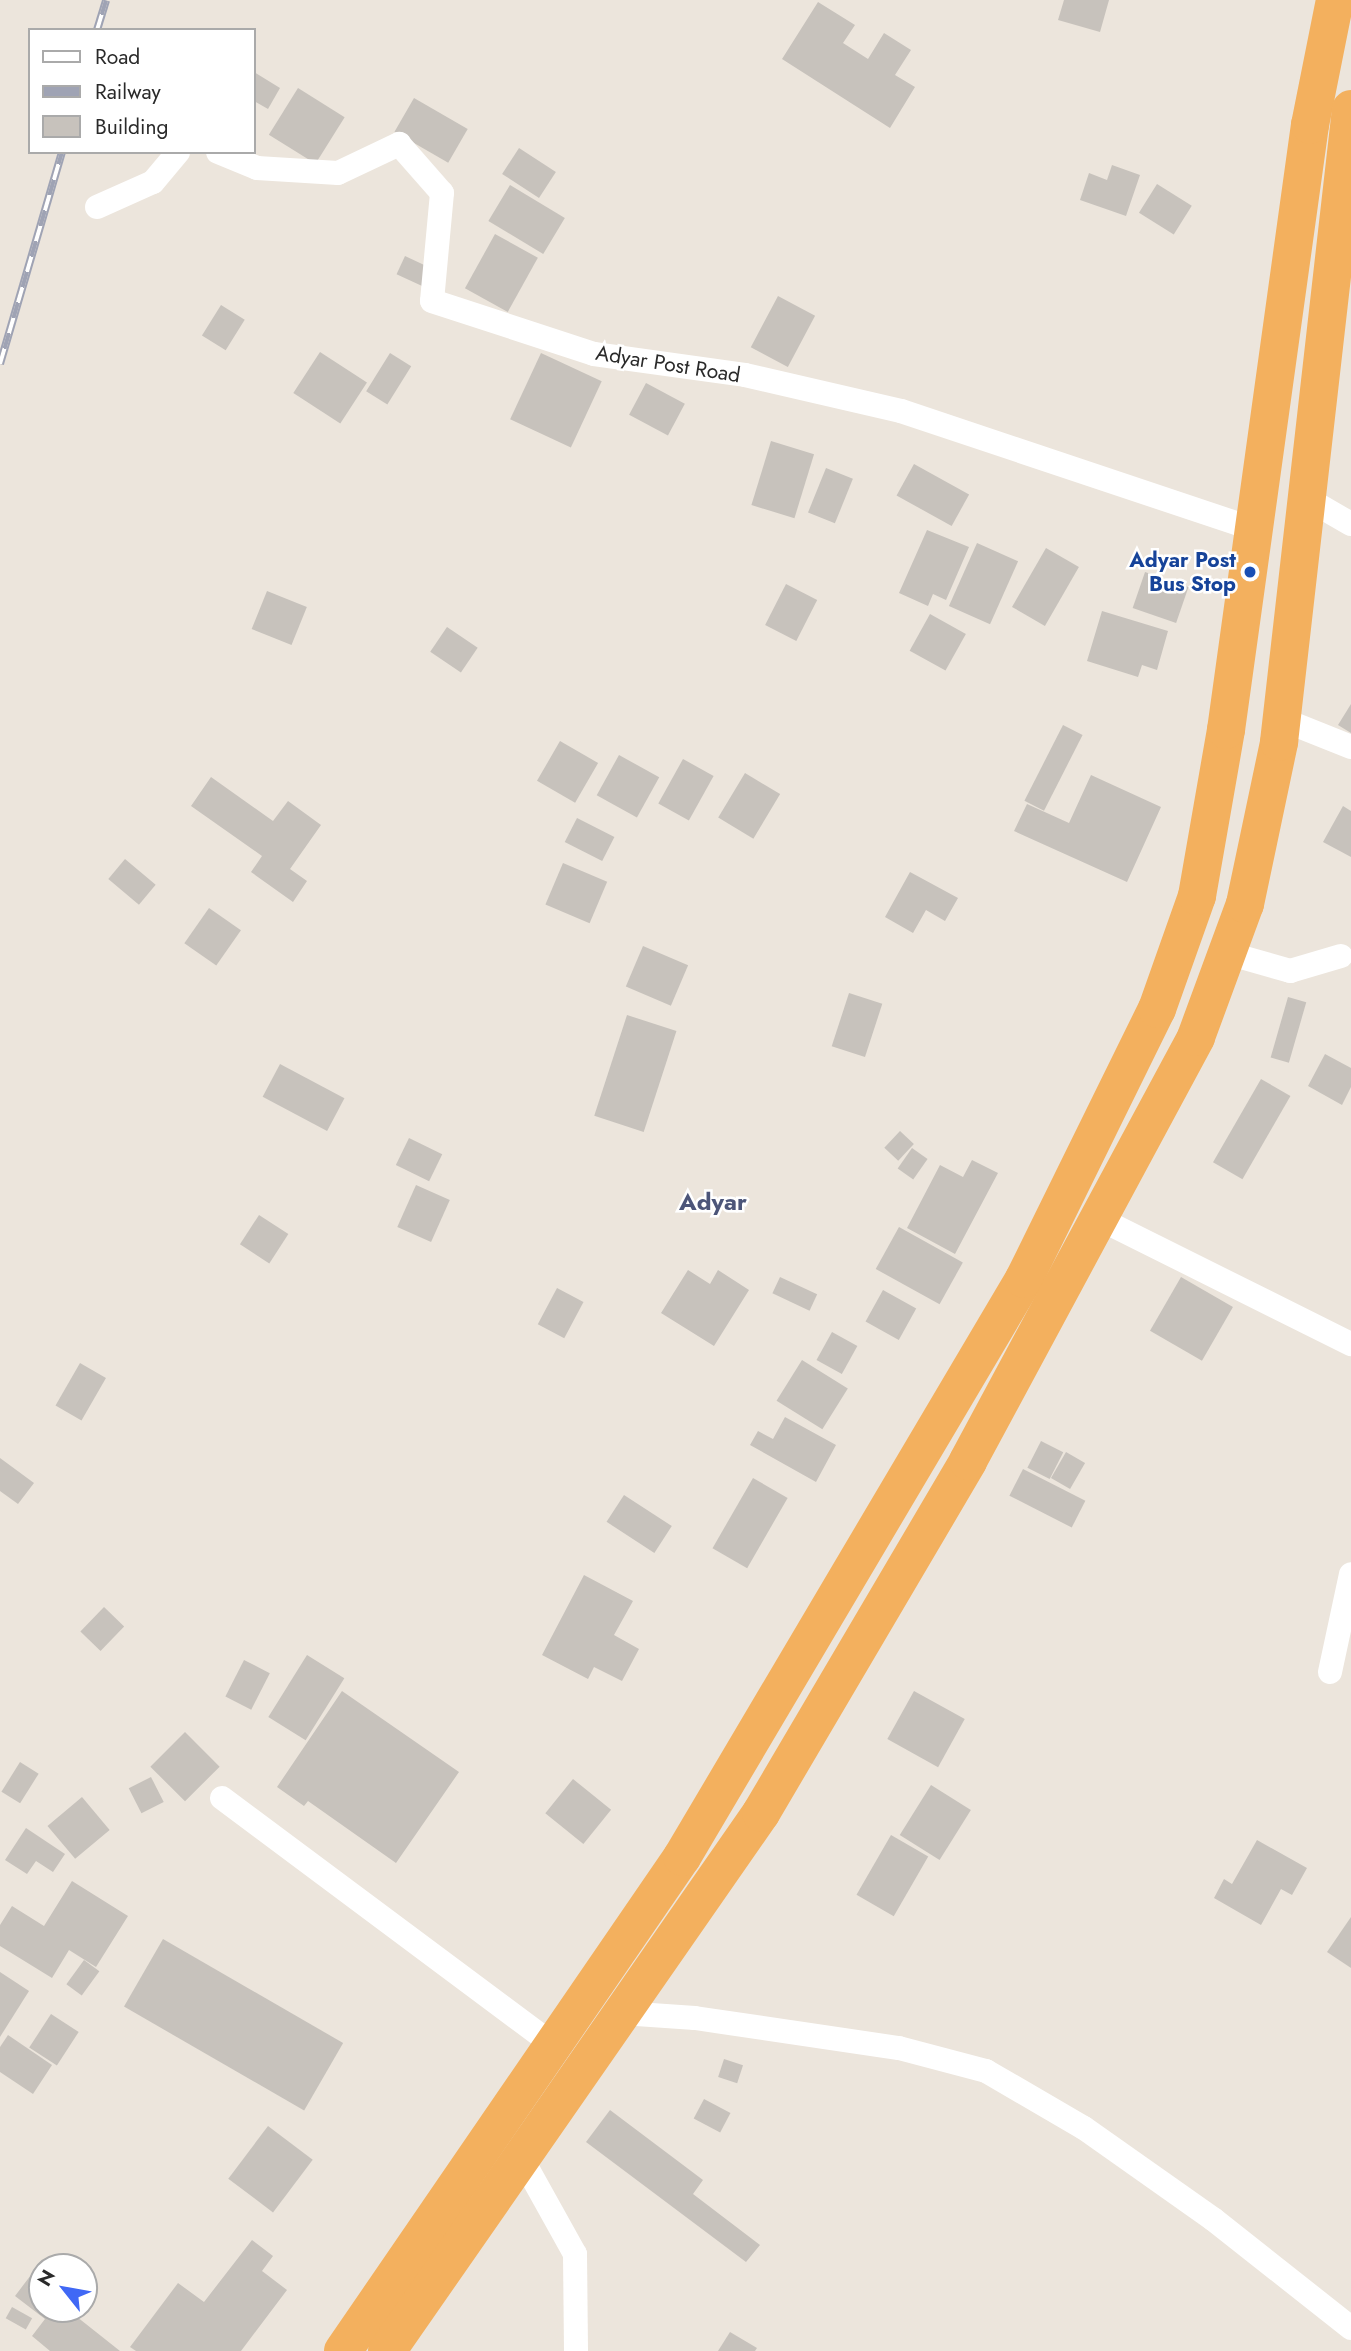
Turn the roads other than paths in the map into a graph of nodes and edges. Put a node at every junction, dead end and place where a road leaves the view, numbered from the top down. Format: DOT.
graph roads {
  1 [pos="1335,0"];
  2 [pos="1351,112"];
  3 [pos="176,154"];
  4 [pos="223,154"];
  5 [pos="1304,165"];
  6 [pos="1341,171"];
  7 [pos="97,207"];
  8 [pos="1306,498"];
  9 [pos="1351,524"];
  10 [pos="1254,529"];
  11 [pos="1281,719"];
  12 [pos="1351,747"];
  13 [pos="1227,953"];
  14 [pos="1341,956"];
  15 [pos="1098,1218"];
  16 [pos="1351,1344"];
  17 [pos="1351,1574"];
  18 [pos="1330,1672"];
  19 [pos="222,1798"];
  20 [pos="622,2013"];
  21 [pos="553,2045"];
  22 [pos="521,2157"];
  23 [pos="1351,2328"];
  24 [pos="343,2351"];
  25 [pos="387,2351"];
  26 [pos="576,2351"];
  1 -- 5 [label="highway"];
  2 -- 6 [label="highway"];
  3 -- 7 [label="street"];
  4 -- 10 [label="street, Adyar Post Road"];
  5 -- 6 [label="highway"];
  5 -- 10 [label="highway"];
  6 -- 8 [label="highway"];
  8 -- 9 [label="street"];
  8 -- 11 [label="highway"];
  10 -- 21 [label="highway"];
  11 -- 12 [label="street"];
  11 -- 13 [label="highway"];
  13 -- 14 [label="street"];
  13 -- 15 [label="highway"];
  15 -- 16 [label="street"];
  15 -- 20 [label="highway"];
  17 -- 18 [label="street"];
  19 -- 21 [label="street"];
  20 -- 22 [label="highway"];
  20 -- 23 [label="street"];
  21 -- 24 [label="highway"];
  22 -- 25 [label="highway"];
  22 -- 26 [label="street"];
}
